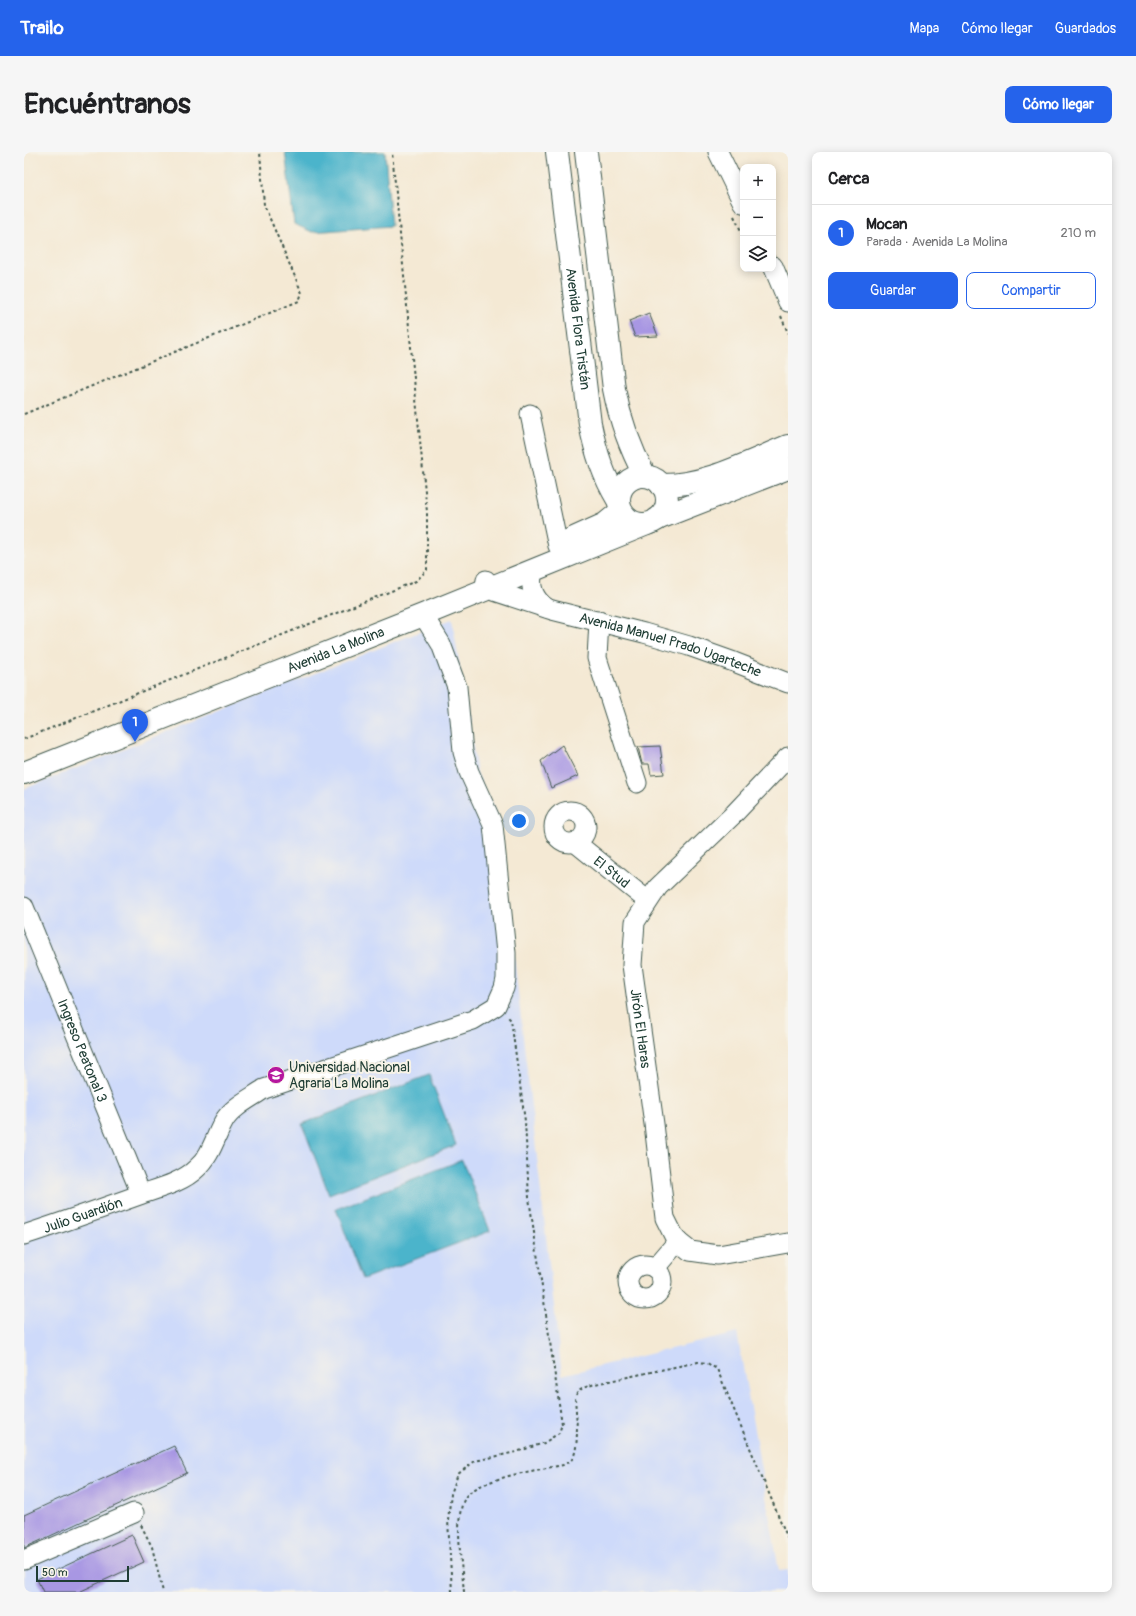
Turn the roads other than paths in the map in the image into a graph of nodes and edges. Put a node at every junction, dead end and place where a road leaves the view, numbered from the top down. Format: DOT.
graph roads {
  1 [pos="558,152"];
  2 [pos="586,152"];
  3 [pos="718,152"];
  4 [pos="742,200"];
  5 [pos="776,272"];
  6 [pos="788,302"];
  7 [pos="530,414"];
  8 [pos="788,446"];
  9 [pos="788,468"];
  10 [pos="653,481"];
  11 [pos="620,505"];
  12 [pos="652,521"];
  13 [pos="558,546"];
  14 [pos="533,571"];
  15 [pos="488,583"];
  16 [pos="552,610"];
  17 [pos="423,616"];
  18 [pos="599,621"];
  19 [pos="788,683"];
  20 [pos="788,756"];
  21 [pos="24,762"];
  22 [pos="24,773"];
  23 [pos="637,783"];
  24 [pos="576,843"];
  25 [pos="648,901"];
  26 [pos="24,908"];
  27 [pos="141,1194"];
  28 [pos="24,1235"];
  29 [pos="678,1241"];
  30 [pos="788,1243"];
  31 [pos="654,1268"];
  32 [pos="134,1513"];
  33 [pos="24,1560"];
  1 -- 11 [label="main road, Avenida Flora Tristán"];
  2 -- 10 [label="main road, Avenida Flora Tristán"];
  3 -- 4 [label="street"];
  5 -- 6 [label="street"];
  7 -- 13 [label="street"];
  8 -- 10 [label="main road"];
  9 -- 12 [label="main road, Avenida La Molina"];
  10 -- 11 [label="main road"];
  10 -- 12 [label="main road"];
  11 -- 12 [label="main road"];
  11 -- 13 [label="main road, Avenida La Molina"];
  12 -- 14 [label="main road, Avenida La Molina"];
  13 -- 15 [label="main road, Avenida La Molina"];
  14 -- 15 [label="main road, Avenida La Molina"];
  14 -- 16 [label="street, Avenida Manuel Prado Ugarteche"];
  15 -- 16 [label="street, Avenida Manuel Prado Ugarteche"];
  15 -- 17 [label="main road, Avenida La Molina"];
  15 -- 21 [label="main road, Avenida La Molina"];
  16 -- 18 [label="street, Avenida Manuel Prado Ugarteche"];
  17 -- 22 [label="main road, Avenida La Molina"];
  17 -- 27 [label="street, Julio Guardión"];
  18 -- 19 [label="street, Avenida Manuel Prado Ugarteche"];
  18 -- 23 [label="street"];
  20 -- 25 [label="street, Jirón El Haras"];
  24 -- 25 [label="street, El Stud"];
  25 -- 29 [label="street, Jirón El Haras"];
  26 -- 27 [label="street, Ingreso Peatonal 3"];
  27 -- 28 [label="street, Julio Guardión"];
  29 -- 30 [label="street, Jirón El Haras"];
  29 -- 31 [label="street"];
  32 -- 33 [label="street"];
}
